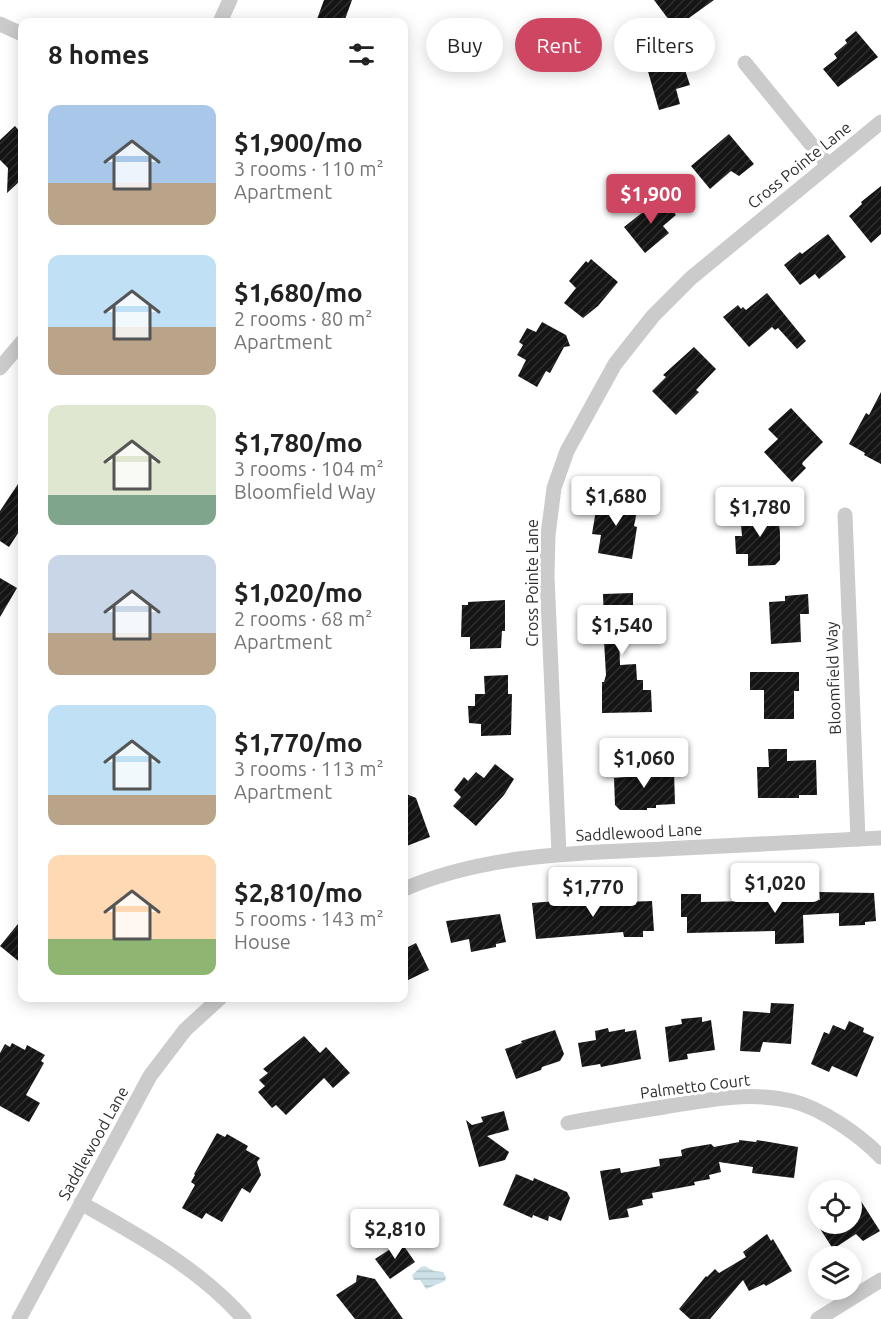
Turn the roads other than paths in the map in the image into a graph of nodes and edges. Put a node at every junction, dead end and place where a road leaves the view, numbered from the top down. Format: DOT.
graph roads {
  1 [pos="230,0"];
  2 [pos="222,18"];
  3 [pos="0,24"];
  4 [pos="18,32"];
  5 [pos="745,63"];
  6 [pos="881,122"];
  7 [pos="828,165"];
  8 [pos="18,349"];
  9 [pos="0,368"];
  10 [pos="845,515"];
  11 [pos="881,838"];
  12 [pos="858,839"];
  13 [pos="559,854"];
  14 [pos="408,887"];
  15 [pos="216,1002"];
  16 [pos="568,1123"];
  17 [pos="881,1157"];
  18 [pos="81,1203"];
  19 [pos="881,1280"];
  20 [pos="19,1319"];
  21 [pos="244,1319"];
  22 [pos="818,1319"];
  1 -- 2 [label="street"];
  3 -- 4 [label="street"];
  5 -- 7 [label="street"];
  6 -- 7 [label="street, Cross Pointe Lane"];
  7 -- 13 [label="street, Cross Pointe Lane"];
  8 -- 9 [label="street"];
  10 -- 12 [label="street, Bloomfield Way"];
  11 -- 12 [label="street, Saddlewood Lane"];
  12 -- 13 [label="street, Saddlewood Lane"];
  13 -- 14 [label="street, Saddlewood Lane"];
  15 -- 18 [label="street, Saddlewood Lane"];
  16 -- 17 [label="street, Palmetto Court"];
  18 -- 20 [label="street, Saddlewood Lane"];
  18 -- 21 [label="street"];
  19 -- 22 [label="street"];
}
